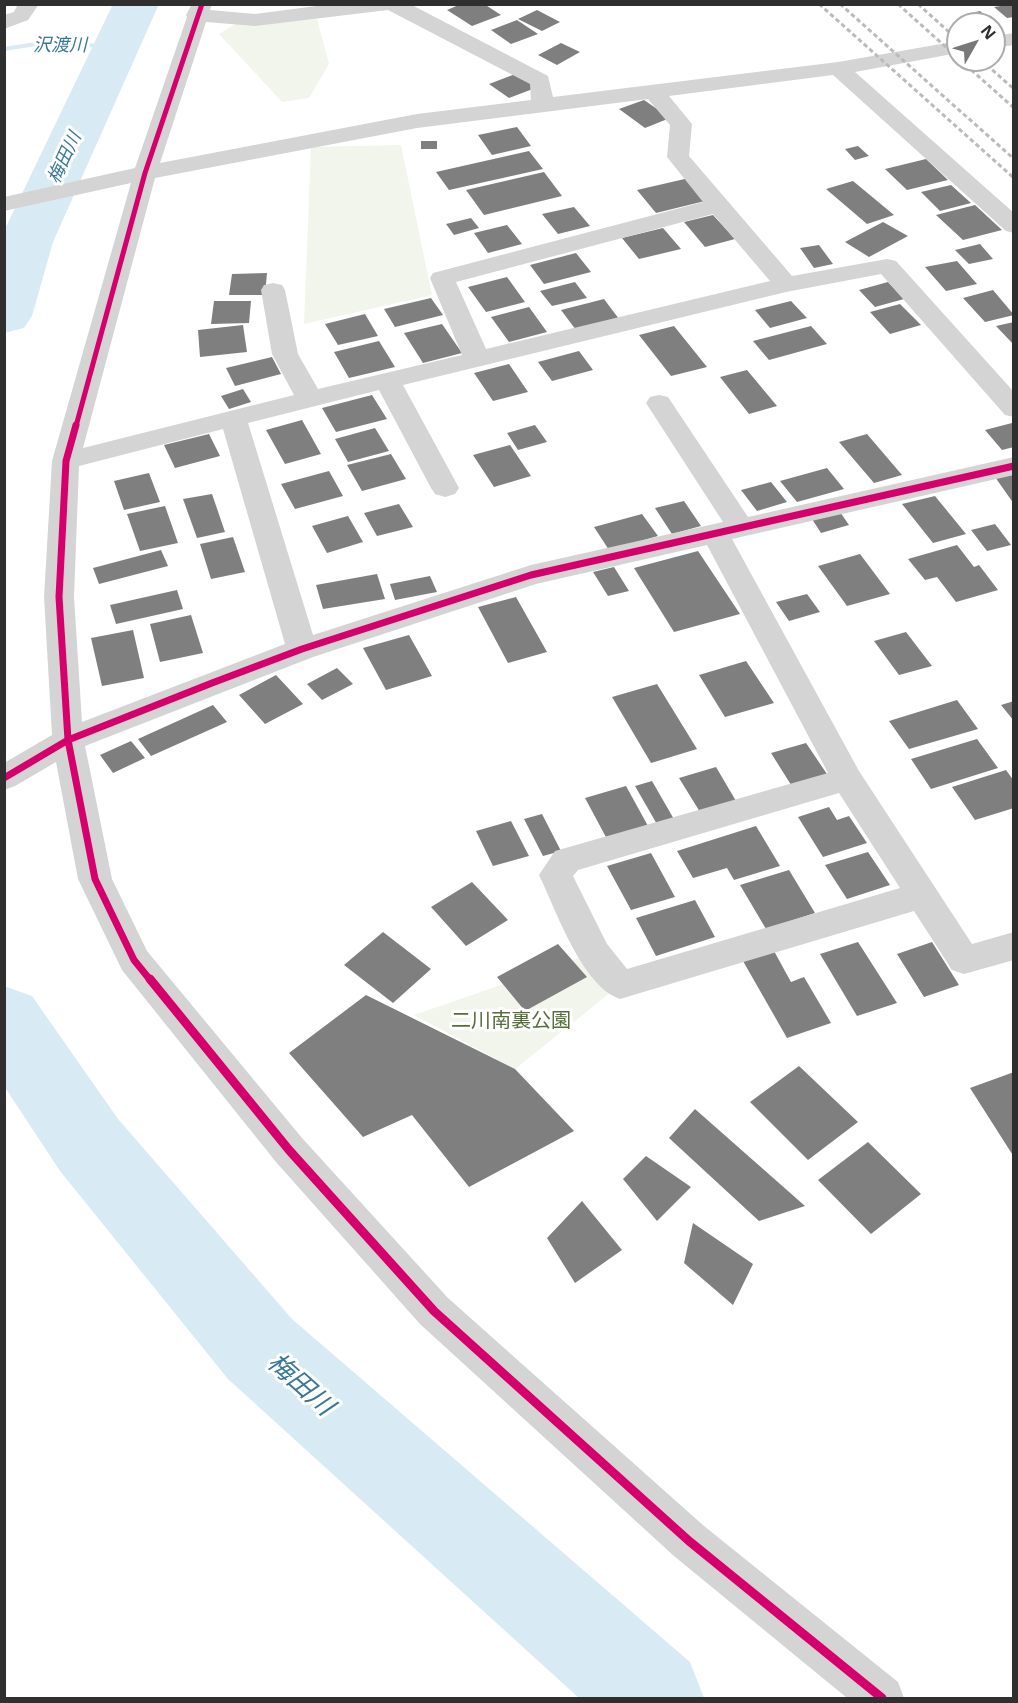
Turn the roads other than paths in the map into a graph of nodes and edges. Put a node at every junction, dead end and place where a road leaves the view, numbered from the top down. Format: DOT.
graph roads {
  1 [pos="29,4"];
  2 [pos="388,4"];
  3 [pos="393,4"];
  4 [pos="199,10"];
  5 [pos="4,23"];
  6 [pos="946,49"];
  7 [pos="838,68"];
  8 [pos="654,92"];
  9 [pos="543,105"];
  10 [pos="146,173"];
  11 [pos="4,204"];
  12 [pos="718,205"];
  13 [pos="1014,226"];
  14 [pos="786,285"];
  15 [pos="273,290"];
  16 [pos="477,359"];
  17 [pos="387,380"];
  18 [pos="310,399"];
  19 [pos="659,403"];
  20 [pos="1014,409"];
  21 [pos="233,418"];
  22 [pos="66,461"];
  23 [pos="1014,466"];
  24 [pos="445,488"];
  25 [pos="728,531"];
  26 [pos="302,649"];
  27 [pos="54,748"];
  28 [pos="4,778"];
  29 [pos="847,779"];
  30 [pos="922,895"];
  31 [pos="1014,946"];
  32 [pos="882,1698"];
  1 -- 5 [label="street"];
  2 -- 4 [label="street"];
  3 -- 9 [label="street"];
  4 -- 10 [label="street"];
  6 -- 7 [label="street"];
  7 -- 8 [label="street"];
  7 -- 13 [label="street"];
  8 -- 9 [label="street"];
  8 -- 12 [label="street"];
  9 -- 10 [label="street"];
  10 -- 11 [label="street"];
  10 -- 22 [label="street"];
  12 -- 14 [label="street"];
  12 -- 16 [label="street"];
  14 -- 16 [label="street"];
  14 -- 20 [label="street"];
  15 -- 18 [label="street"];
  16 -- 17 [label="street"];
  17 -- 18 [label="street"];
  17 -- 24 [label="street"];
  18 -- 21 [label="street"];
  19 -- 25 [label="street"];
  21 -- 22 [label="street"];
  21 -- 26 [label="street"];
  22 -- 27 [label="street"];
  23 -- 25 [label="street"];
  25 -- 26 [label="street"];
  25 -- 29 [label="street"];
  26 -- 27 [label="street"];
  27 -- 28 [label="street"];
  27 -- 32 [label="street"];
  29 -- 30 [label="street"];
  29 -- 30 [label="street"];
  30 -- 31 [label="street"];
}
